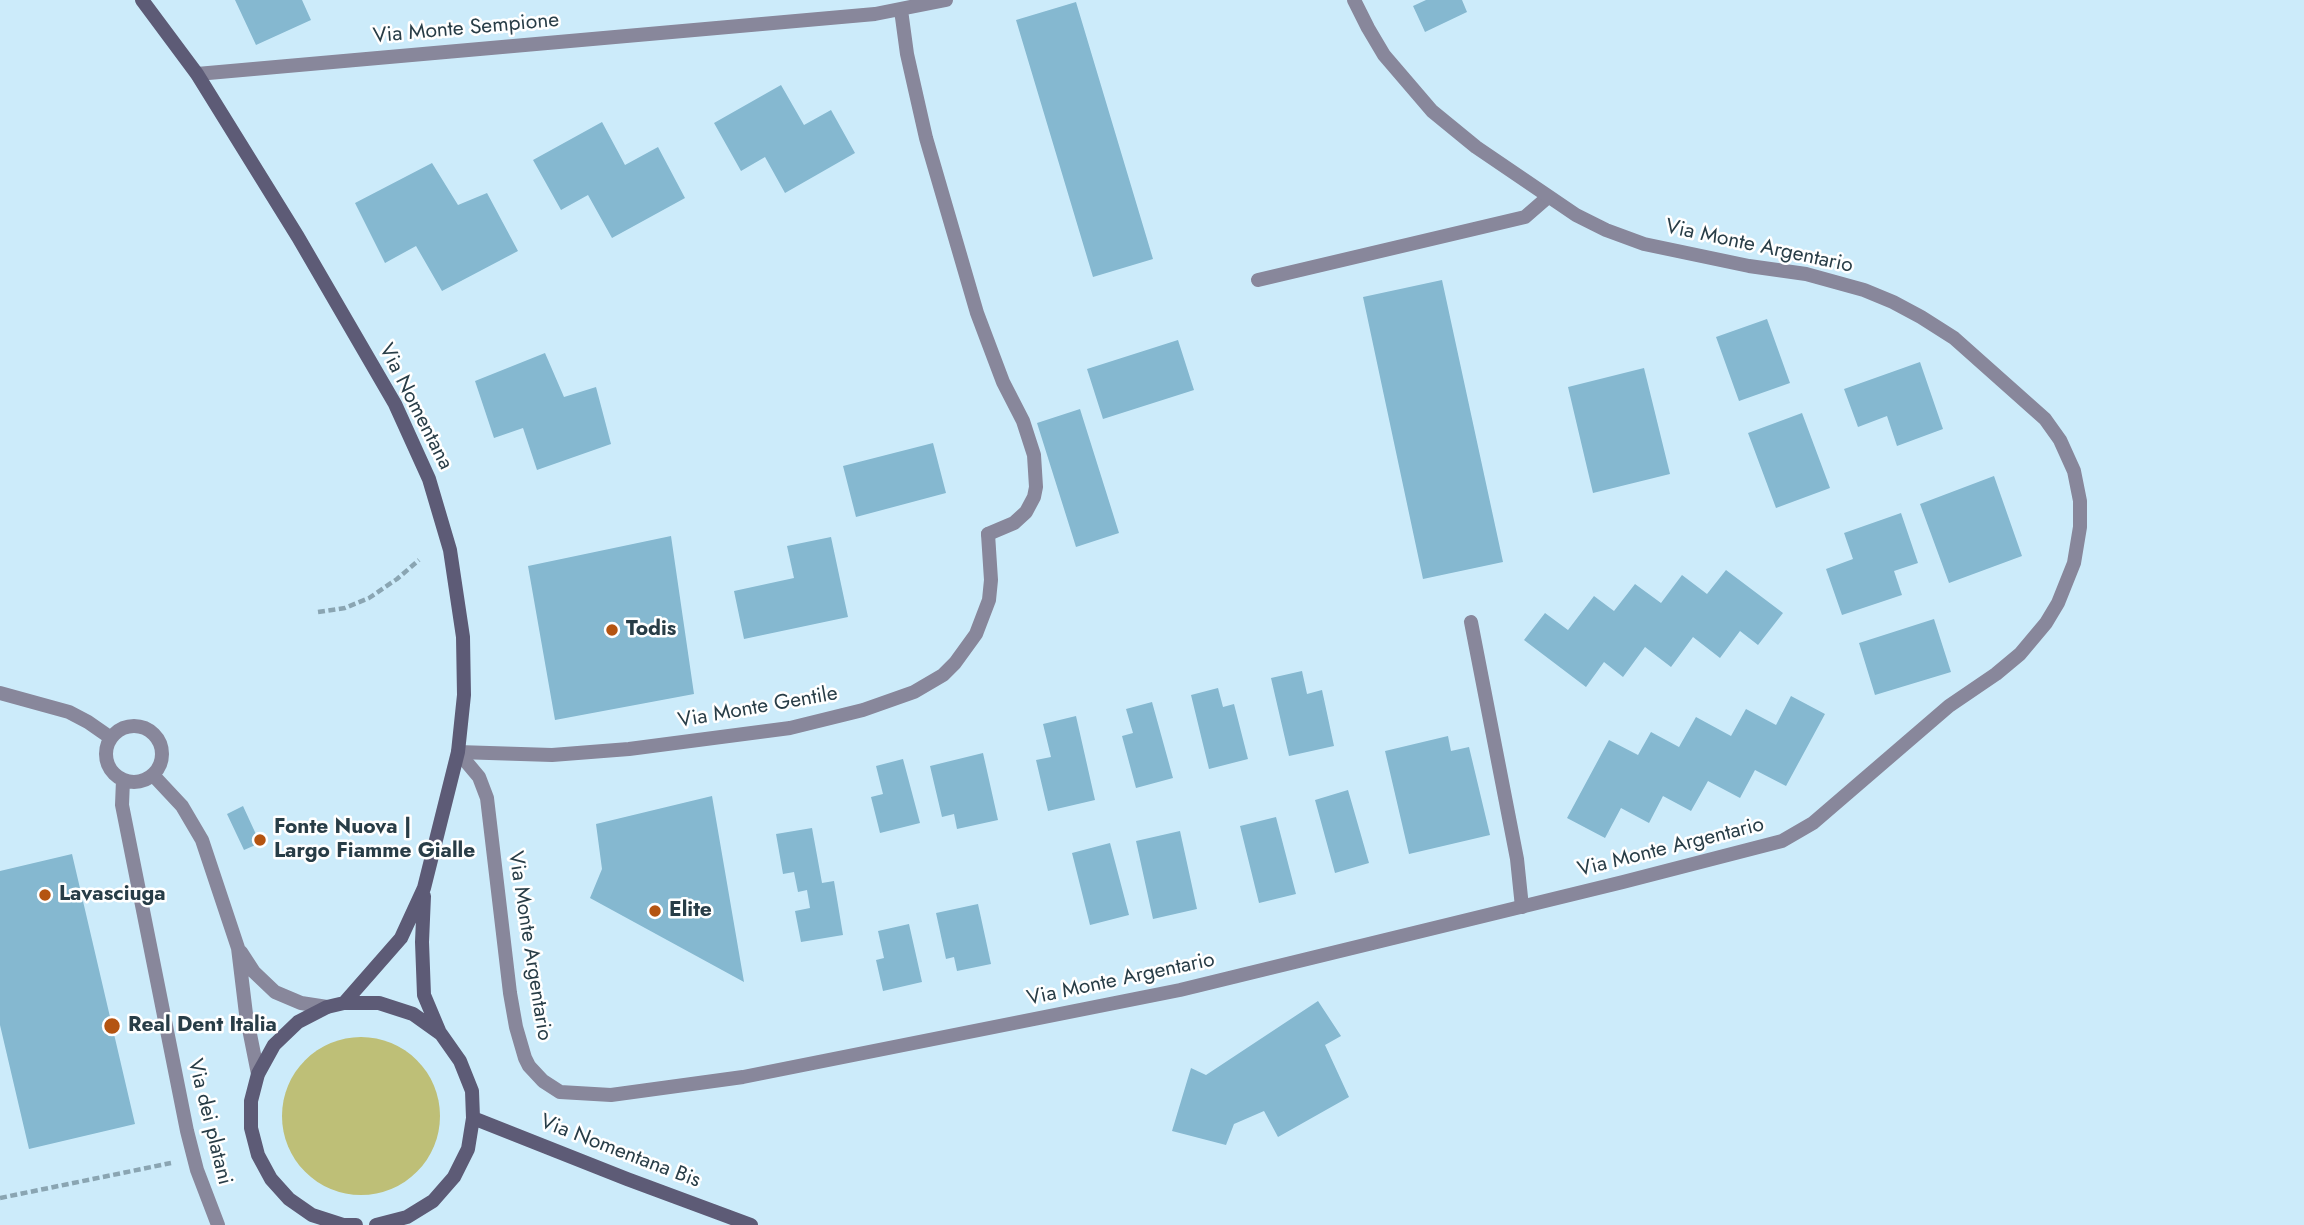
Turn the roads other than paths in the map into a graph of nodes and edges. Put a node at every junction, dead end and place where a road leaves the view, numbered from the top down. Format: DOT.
graph roads {
  1 [pos="142,0"];
  2 [pos="946,0"];
  3 [pos="1354,0"];
  4 [pos="901,10"];
  5 [pos="197,74"];
  6 [pos="1548,197"];
  7 [pos="1258,280"];
  8 [pos="1471,622"];
  9 [pos="0,693"];
  10 [pos="111,738"];
  11 [pos="458,752"];
  12 [pos="153,775"];
  13 [pos="123,779"];
  14 [pos="424,888"];
  15 [pos="1522,907"];
  16 [pos="238,948"];
  17 [pos="344,1003"];
  18 [pos="327,1007"];
  19 [pos="441,1034"];
  20 [pos="258,1074"];
  21 [pos="473,1118"];
  22 [pos="316,1220"];
  23 [pos="404,1221"];
  24 [pos="218,1225"];
  25 [pos="356,1225"];
  26 [pos="376,1225"];
  27 [pos="751,1225"];
  1 -- 5 [label="main road, Via Nomentana"];
  2 -- 4 [label="street, Via Monte Sempione"];
  3 -- 6 [label="street, Via Monte Argentario"];
  4 -- 5 [label="street, Via Monte Sempione"];
  4 -- 11 [label="street, Via Monte Gentile"];
  5 -- 11 [label="main road, Via Nomentana"];
  6 -- 7 [label="street"];
  6 -- 15 [label="street, Via Monte Argentario"];
  8 -- 15 [label="street"];
  9 -- 10 [label="street"];
  10 -- 12 [label="street"];
  10 -- 13 [label="street"];
  11 -- 14 [label="main road, Via Nomentana"];
  11 -- 15 [label="street, Via Monte Argentario"];
  12 -- 13 [label="street"];
  12 -- 16 [label="street"];
  13 -- 24 [label="street, Via dei platani"];
  14 -- 17 [label="main road, Via Nomentana"];
  14 -- 19 [label="main road, Via Nomentana"];
  16 -- 18 [label="street"];
  16 -- 20 [label="street"];
  17 -- 18 [label="main road"];
  17 -- 19 [label="main road"];
  18 -- 20 [label="main road"];
  19 -- 21 [label="main road"];
  20 -- 22 [label="main road"];
  21 -- 23 [label="main road"];
  21 -- 27 [label="main road, Via Nomentana Bis"];
  22 -- 25 [label="main road"];
  23 -- 26 [label="main road"];
}
